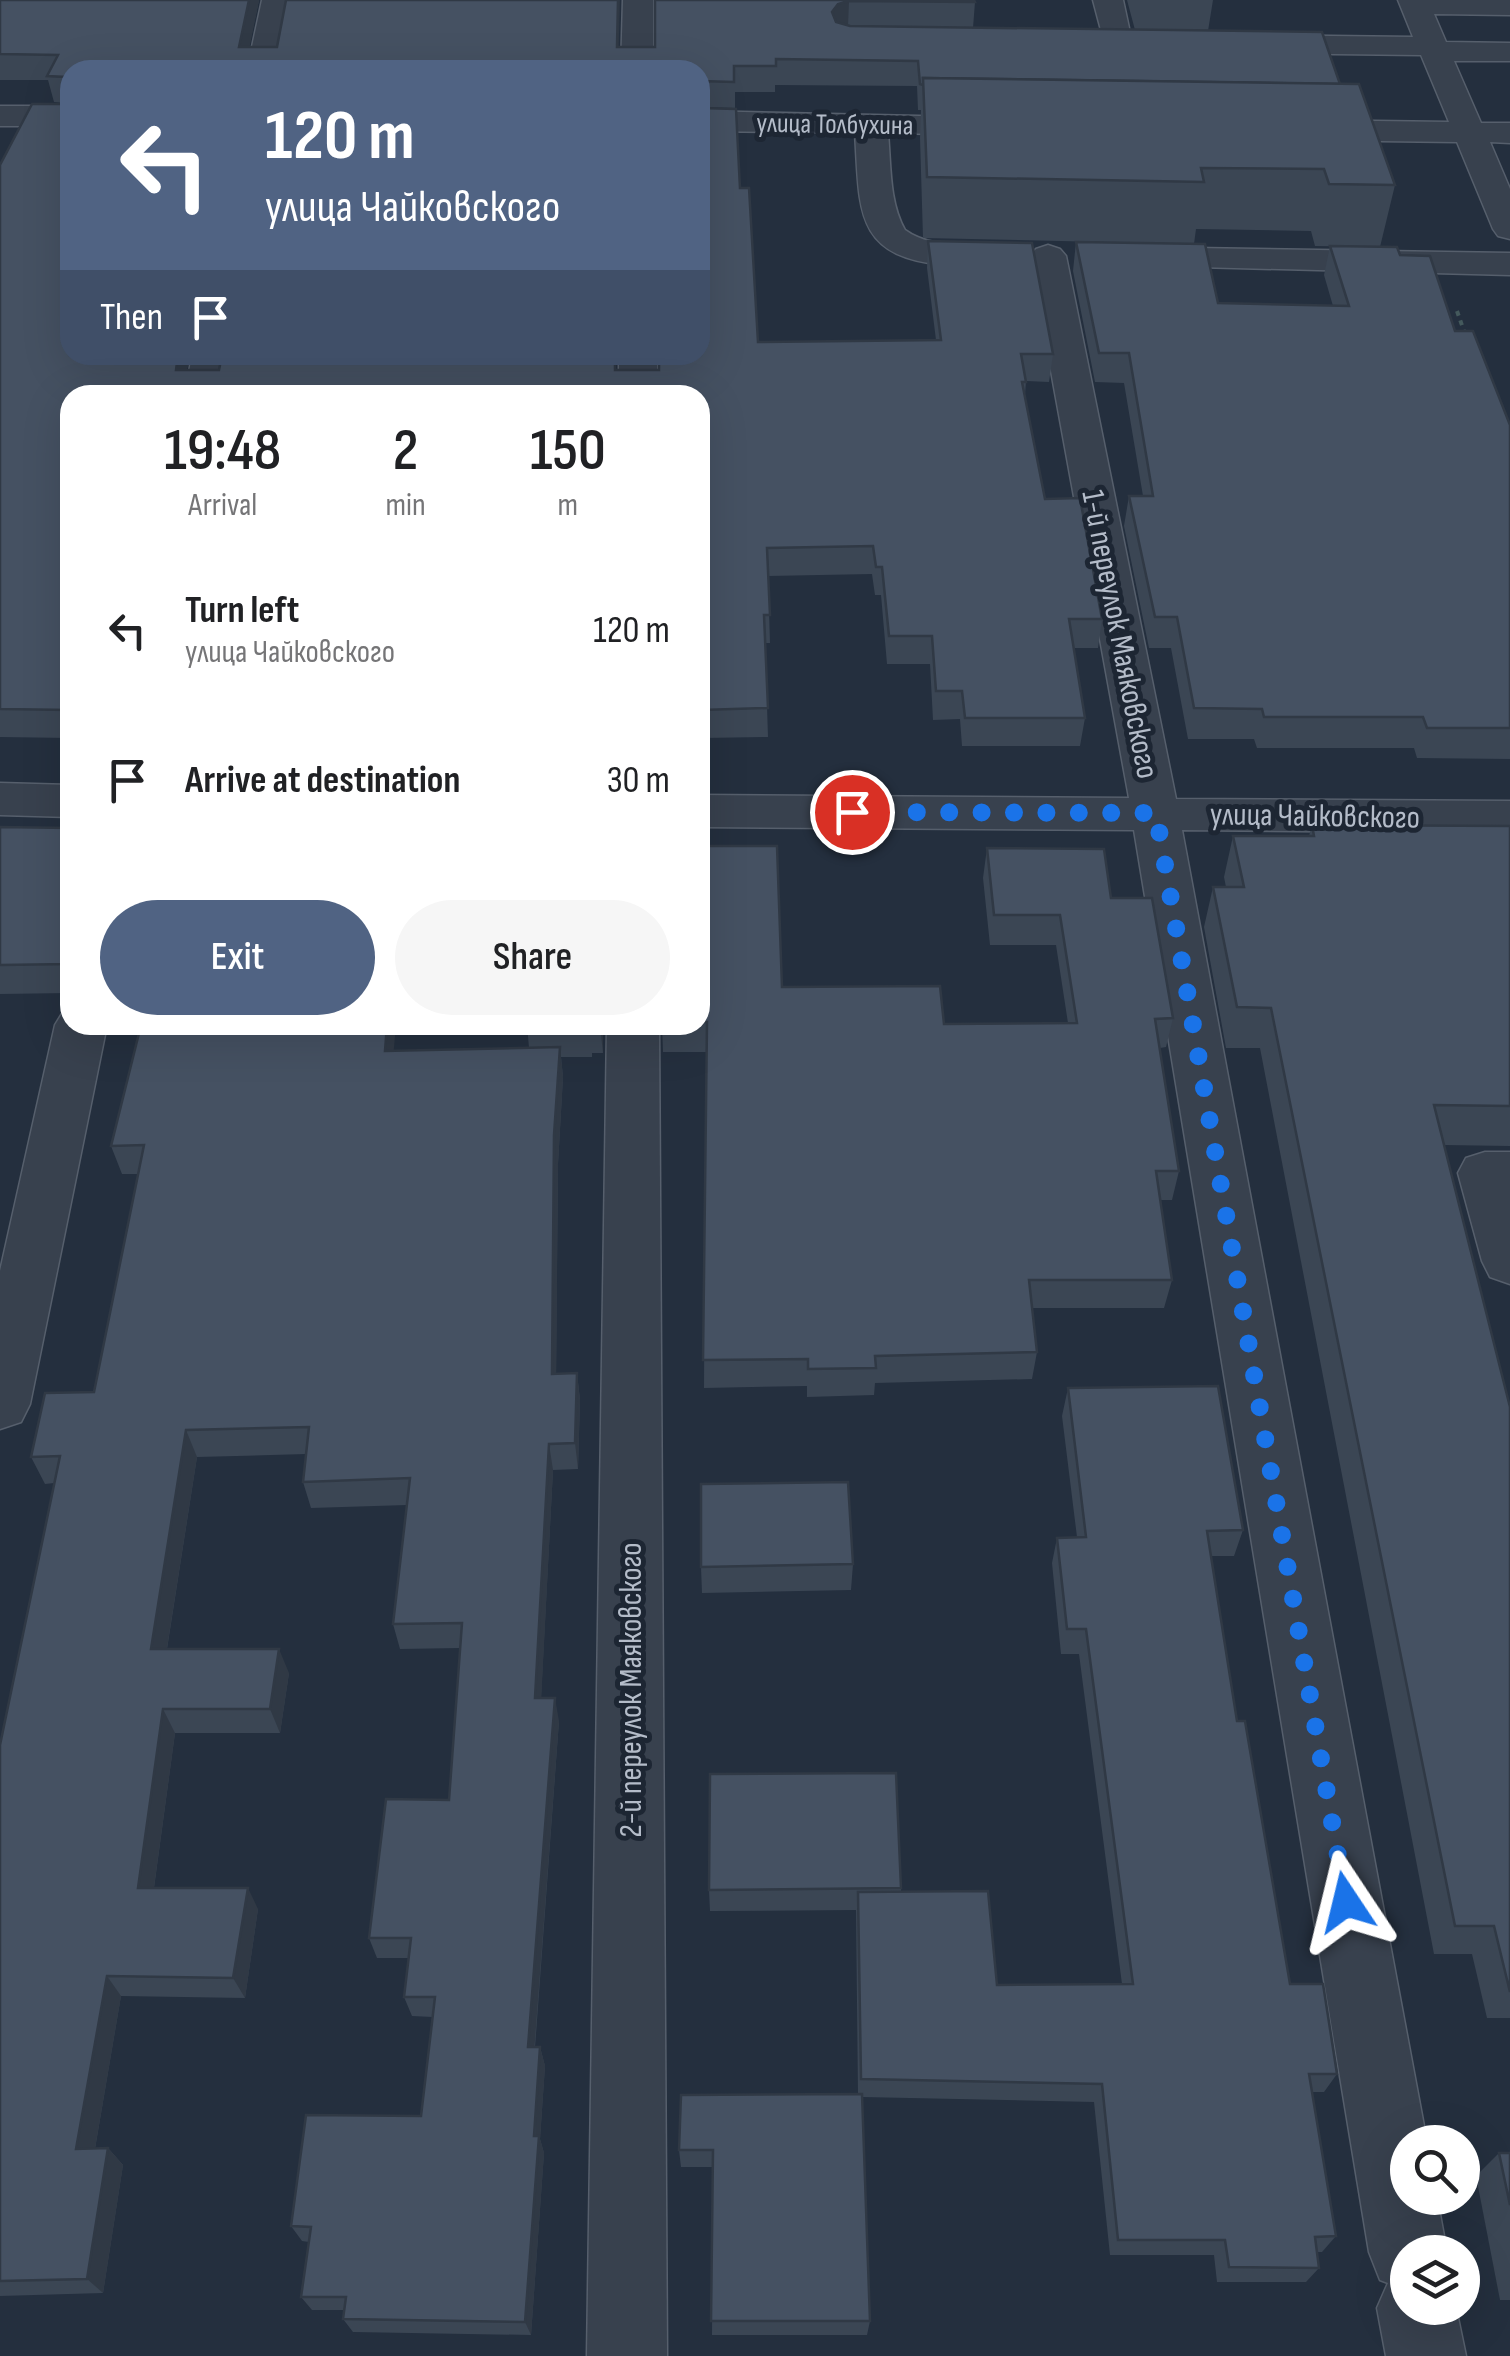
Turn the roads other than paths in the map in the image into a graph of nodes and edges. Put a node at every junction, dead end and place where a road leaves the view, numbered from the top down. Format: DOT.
graph roads {
  1 [pos="277,0"];
  2 [pos="638,0"];
  3 [pos="1108,0"];
  4 [pos="1414,3"];
  5 [pos="1510,6"];
  6 [pos="1079,42"];
  7 [pos="1218,43"];
  8 [pos="1433,48"];
  9 [pos="1510,52"];
  10 [pos="266,60"];
  11 [pos="636,60"];
  12 [pos="852,90"];
  13 [pos="0,116"];
  14 [pos="60,116"];
  15 [pos="710,121"];
  16 [pos="862,123"];
  17 [pos="1030,126"];
  18 [pos="1270,130"];
  19 [pos="1469,133"];
  20 [pos="1510,133"];
  21 [pos="1510,230"];
  22 [pos="1080,257"];
  23 [pos="1510,264"];
  24 [pos="0,799"];
  25 [pos="60,801"];
  26 [pos="710,811"];
  27 [pos="1156,813"];
  28 [pos="1510,817"];
  29 [pos="79,1035"];
  30 [pos="633,1035"];
  31 [pos="1510,1174"];
  32 [pos="1510,1261"];
  33 [pos="0,1404"];
  34 [pos="1405,2235"];
  35 [pos="1421,2325"];
  36 [pos="627,2356"];
  37 [pos="1426,2356"];
  1 -- 10 [label="street"];
  2 -- 11 [label="street"];
  3 -- 6 [label="street"];
  4 -- 5 [label="street"];
  4 -- 8 [label="street"];
  7 -- 8 [label="street"];
  8 -- 9 [label="street"];
  8 -- 19 [label="street"];
  12 -- 16 [label="street"];
  13 -- 14 [label="street"];
  15 -- 16 [label="street, улица Толбухина"];
  16 -- 17 [label="street, улица Толбухина"];
  16 -- 22 [label="street"];
  18 -- 19 [label="street"];
  19 -- 20 [label="street"];
  19 -- 21 [label="street"];
  22 -- 23 [label="street"];
  22 -- 27 [label="street, 1-й переулок Маяковского"];
  24 -- 25 [label="street"];
  26 -- 27 [label="street, улица Чайковского"];
  27 -- 28 [label="street, улица Чайковского"];
  27 -- 34 [label="street, 1-й переулок Маяковского"];
  29 -- 33 [label="street"];
  30 -- 36 [label="street, 2-й переулок Маяковского"];
  31 -- 32 [label="street"];
  35 -- 37 [label="street"];
}
